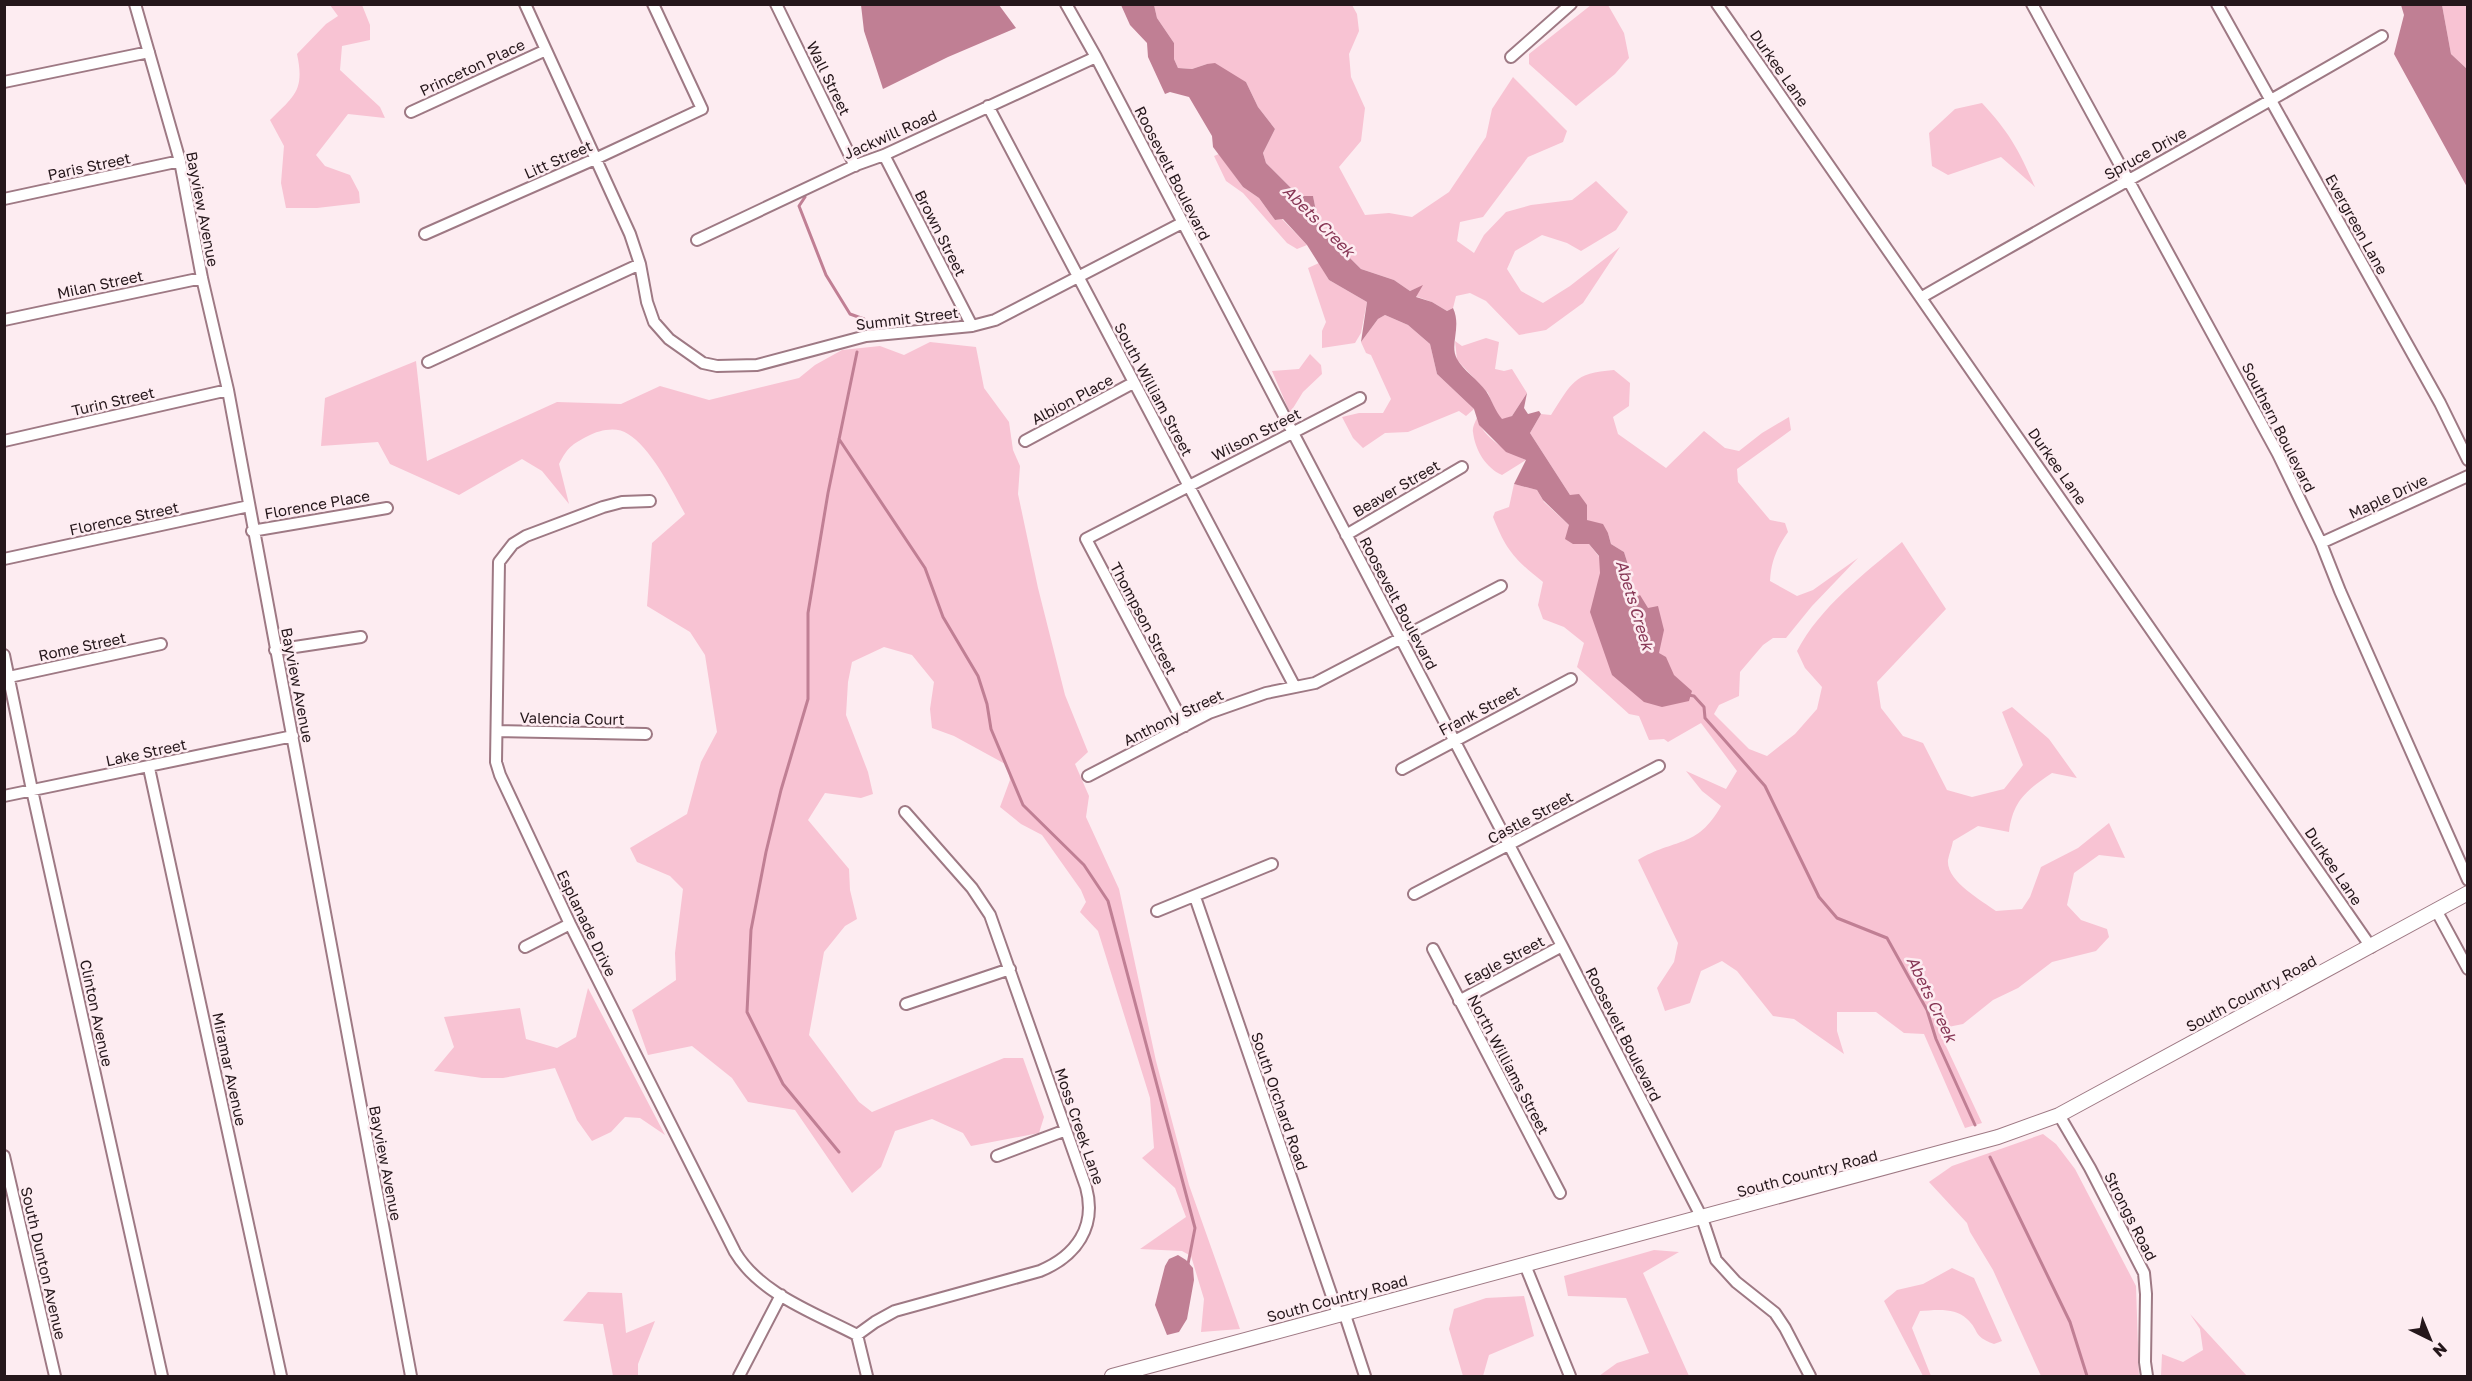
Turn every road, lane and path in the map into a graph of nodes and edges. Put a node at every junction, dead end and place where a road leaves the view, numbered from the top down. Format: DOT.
graph roads {
  1 [pos="135,4"];
  2 [pos="525,4"];
  3 [pos="653,4"];
  4 [pos="776,4"];
  5 [pos="1066,4"];
  6 [pos="1570,4"];
  7 [pos="1717,4"];
  8 [pos="2032,4"];
  9 [pos="2217,4"];
  10 [pos="2382,36"];
  11 [pos="546,50"];
  12 [pos="149,52"];
  13 [pos="1096,57"];
  14 [pos="1510,57"];
  15 [pos="4,81"];
  16 [pos="2272,101"];
  17 [pos="988,106"];
  18 [pos="411,112"];
  19 [pos="884,155"];
  20 [pos="595,159"];
  21 [pos="180,161"];
  22 [pos="855,166"];
  23 [pos="2127,180"];
  24 [pos="4,199"];
  25 [pos="1182,223"];
  26 [pos="425,234"];
  27 [pos="697,240"];
  28 [pos="640,264"];
  29 [pos="202,278"];
  30 [pos="1078,278"];
  31 [pos="1922,297"];
  32 [pos="4,320"];
  33 [pos="972,326"];
  34 [pos="428,362"];
  35 [pos="1133,383"];
  36 [pos="228,390"];
  37 [pos="1360,398"];
  38 [pos="1293,432"];
  39 [pos="4,441"];
  40 [pos="1025,441"];
  41 [pos="2468,460"];
  42 [pos="1462,467"];
  43 [pos="2468,476"];
  44 [pos="1189,484"];
  45 [pos="651,501"];
  46 [pos="249,506"];
  47 [pos="387,508"];
  48 [pos="252,531"];
  49 [pos="1102,532"];
  50 [pos="1346,535"];
  51 [pos="2321,543"];
  52 [pos="4,559"];
  53 [pos="1501,586"];
  54 [pos="362,637"];
  55 [pos="1401,638"];
  56 [pos="161,644"];
  57 [pos="275,650"];
  58 [pos="4,656"];
  59 [pos="9,677"];
  60 [pos="1571,679"];
  61 [pos="1295,687"];
  62 [pos="1185,726"];
  63 [pos="497,731"];
  64 [pos="646,734"];
  65 [pos="293,736"];
  66 [pos="1455,740"];
  67 [pos="1659,766"];
  68 [pos="149,768"];
  69 [pos="1402,769"];
  70 [pos="1088,776"];
  71 [pos="32,790"];
  72 [pos="4,796"];
  73 [pos="905,812"];
  74 [pos="1509,846"];
  75 [pos="1272,864"];
  76 [pos="2468,880"];
  77 [pos="2468,893"];
  78 [pos="1414,894"];
  79 [pos="1195,897"];
  80 [pos="2436,910"];
  81 [pos="1157,911"];
  82 [pos="570,924"];
  83 [pos="1562,946"];
  84 [pos="525,947"];
  85 [pos="2371,947"];
  86 [pos="1433,949"];
  87 [pos="1010,969"];
  88 [pos="2468,969"];
  89 [pos="1459,1001"];
  90 [pos="906,1004"];
  91 [pos="2059,1115"];
  92 [pos="1066,1130"];
  93 [pos="4,1156"];
  94 [pos="997,1156"];
  95 [pos="1560,1193"];
  96 [pos="1702,1218"];
  97 [pos="1526,1265"];
  98 [pos="782,1295"];
  99 [pos="1341,1313"];
  100 [pos="856,1335"];
  101 [pos="55,1377"];
  102 [pos="162,1377"];
  103 [pos="282,1377"];
  104 [pos="411,1377"];
  105 [pos="739,1377"];
  106 [pos="867,1377"];
  107 [pos="1112,1377"];
  108 [pos="1365,1377"];
  109 [pos="1570,1377"];
  110 [pos="1810,1377"];
  111 [pos="2147,1377"];
  1 -- 12 [label="street, Bayview Avenue"];
  2 -- 11 [label="street, Summit Street"];
  3 -- 20 [label="street, Litt Street"];
  4 -- 22 [label="street, Wall Street"];
  5 -- 13 [label="street, Roosevelt Boulevard"];
  6 -- 14 [label="street"];
  7 -- 31 [label="street, Durkee Lane"];
  8 -- 23 [label="street, Southern Boulevard"];
  9 -- 16 [label="street, Evergreen Lane"];
  10 -- 16 [label="street, Spruce Drive"];
  11 -- 18 [label="street, Princeton Place"];
  11 -- 20 [label="street, Summit Street"];
  12 -- 15 [label="street"];
  12 -- 21 [label="street, Bayview Avenue"];
  13 -- 17 [label="street, Jackwill Road"];
  13 -- 25 [label="street, Roosevelt Boulevard"];
  16 -- 23 [label="street, Spruce Drive"];
  16 -- 41 [label="street, Evergreen Lane"];
  17 -- 19 [label="street, Jackwill Road"];
  17 -- 30 [label="street, South William Street"];
  19 -- 22 [label="street, Jackwill Road"];
  19 -- 33 [label="street, Brown Street"];
  20 -- 26 [label="street, Litt Street"];
  20 -- 28 [label="street, Summit Street"];
  21 -- 24 [label="street, Paris Street"];
  21 -- 29 [label="street, Bayview Avenue"];
  22 -- 27 [label="street, Jackwill Road"];
  23 -- 31 [label="street, Spruce Drive"];
  23 -- 51 [label="street, Southern Boulevard"];
  25 -- 30 [label="street, Summit Street"];
  25 -- 38 [label="street, Roosevelt Boulevard"];
  28 -- 33 [label="street, Summit Street"];
  28 -- 34 [label="street"];
  29 -- 32 [label="street, Milan Street"];
  29 -- 36 [label="street, Bayview Avenue"];
  30 -- 33 [label="street, Summit Street"];
  30 -- 35 [label="street, South William Street"];
  31 -- 85 [label="street, Durkee Lane"];
  35 -- 40 [label="street, Albion Place"];
  35 -- 44 [label="street, South William Street"];
  36 -- 39 [label="street, Turin Street"];
  36 -- 46 [label="street, Bayview Avenue"];
  37 -- 38 [label="street, Wilson Street"];
  38 -- 44 [label="street, Wilson Street"];
  38 -- 50 [label="street, Roosevelt Boulevard"];
  42 -- 50 [label="street, Beaver Street"];
  43 -- 51 [label="street, Maple Drive"];
  44 -- 49 [label="street, Wilson Street"];
  44 -- 61 [label="street, South William Street"];
  45 -- 63 [label="street, Esplanade Drive"];
  46 -- 48 [label="street, Bayview Avenue"];
  46 -- 52 [label="street, Florence Street"];
  47 -- 48 [label="street, Florence Place"];
  48 -- 57 [label="street, Bayview Avenue"];
  49 -- 62 [label="street, Thompson Street"];
  50 -- 55 [label="street, Roosevelt Boulevard"];
  51 -- 76 [label="street, Southern Boulevard"];
  53 -- 55 [label="street, Anthony Street"];
  54 -- 57 [label="street"];
  55 -- 61 [label="street, Anthony Street"];
  55 -- 66 [label="street, Roosevelt Boulevard"];
  56 -- 59 [label="street, Rome Street"];
  57 -- 65 [label="street, Bayview Avenue"];
  58 -- 59 [label="street, Clinton Avenue"];
  59 -- 71 [label="street, Clinton Avenue"];
  60 -- 66 [label="street, Frank Street"];
  61 -- 62 [label="street, Anthony Street"];
  62 -- 70 [label="street, Anthony Street"];
  63 -- 64 [label="street, Valencia Court"];
  63 -- 82 [label="street, Esplanade Drive"];
  65 -- 68 [label="street, Lake Street"];
  65 -- 104 [label="street, Bayview Avenue"];
  66 -- 69 [label="street, Frank Street"];
  66 -- 74 [label="street, Roosevelt Boulevard"];
  67 -- 74 [label="street, Castle Street"];
  68 -- 71 [label="street, Lake Street"];
  68 -- 103 [label="street, Miramar Avenue"];
  71 -- 72 [label="street, Lake Street"];
  71 -- 102 [label="street, Clinton Avenue"];
  73 -- 87 [label="street, Moss Creek Lane"];
  74 -- 78 [label="street, Castle Street"];
  74 -- 83 [label="street, Roosevelt Boulevard"];
  75 -- 79 [label="street"];
  77 -- 80 [label="main road, South Country Road"];
  79 -- 81 [label="street"];
  79 -- 99 [label="street, South Orchard Road"];
  80 -- 85 [label="main road, South Country Road"];
  80 -- 88 [label="street"];
  82 -- 84 [label="street"];
  82 -- 98 [label="street, Esplanade Drive"];
  83 -- 89 [label="street, Eagle Street"];
  83 -- 96 [label="street, Roosevelt Boulevard"];
  85 -- 91 [label="main road, South Country Road"];
  86 -- 89 [label="street, North Williams Street"];
  87 -- 90 [label="street"];
  87 -- 92 [label="street, Moss Creek Lane"];
  89 -- 95 [label="street, North Williams Street"];
  91 -- 96 [label="main road, South Country Road"];
  91 -- 111 [label="street, Strongs Road"];
  92 -- 94 [label="street"];
  92 -- 100 [label="street, Moss Creek Lane"];
  93 -- 101 [label="street, South Dunton Avenue"];
  96 -- 97 [label="main road, South Country Road"];
  96 -- 110 [label="street, Roosevelt Boulevard"];
  97 -- 99 [label="main road, South Country Road"];
  97 -- 109 [label="street"];
  98 -- 100 [label="street, Esplanade Drive"];
  98 -- 105 [label="street"];
  99 -- 107 [label="main road, South Country Road"];
  99 -- 108 [label="street, South Orchard Road"];
  100 -- 106 [label="street"];
}
